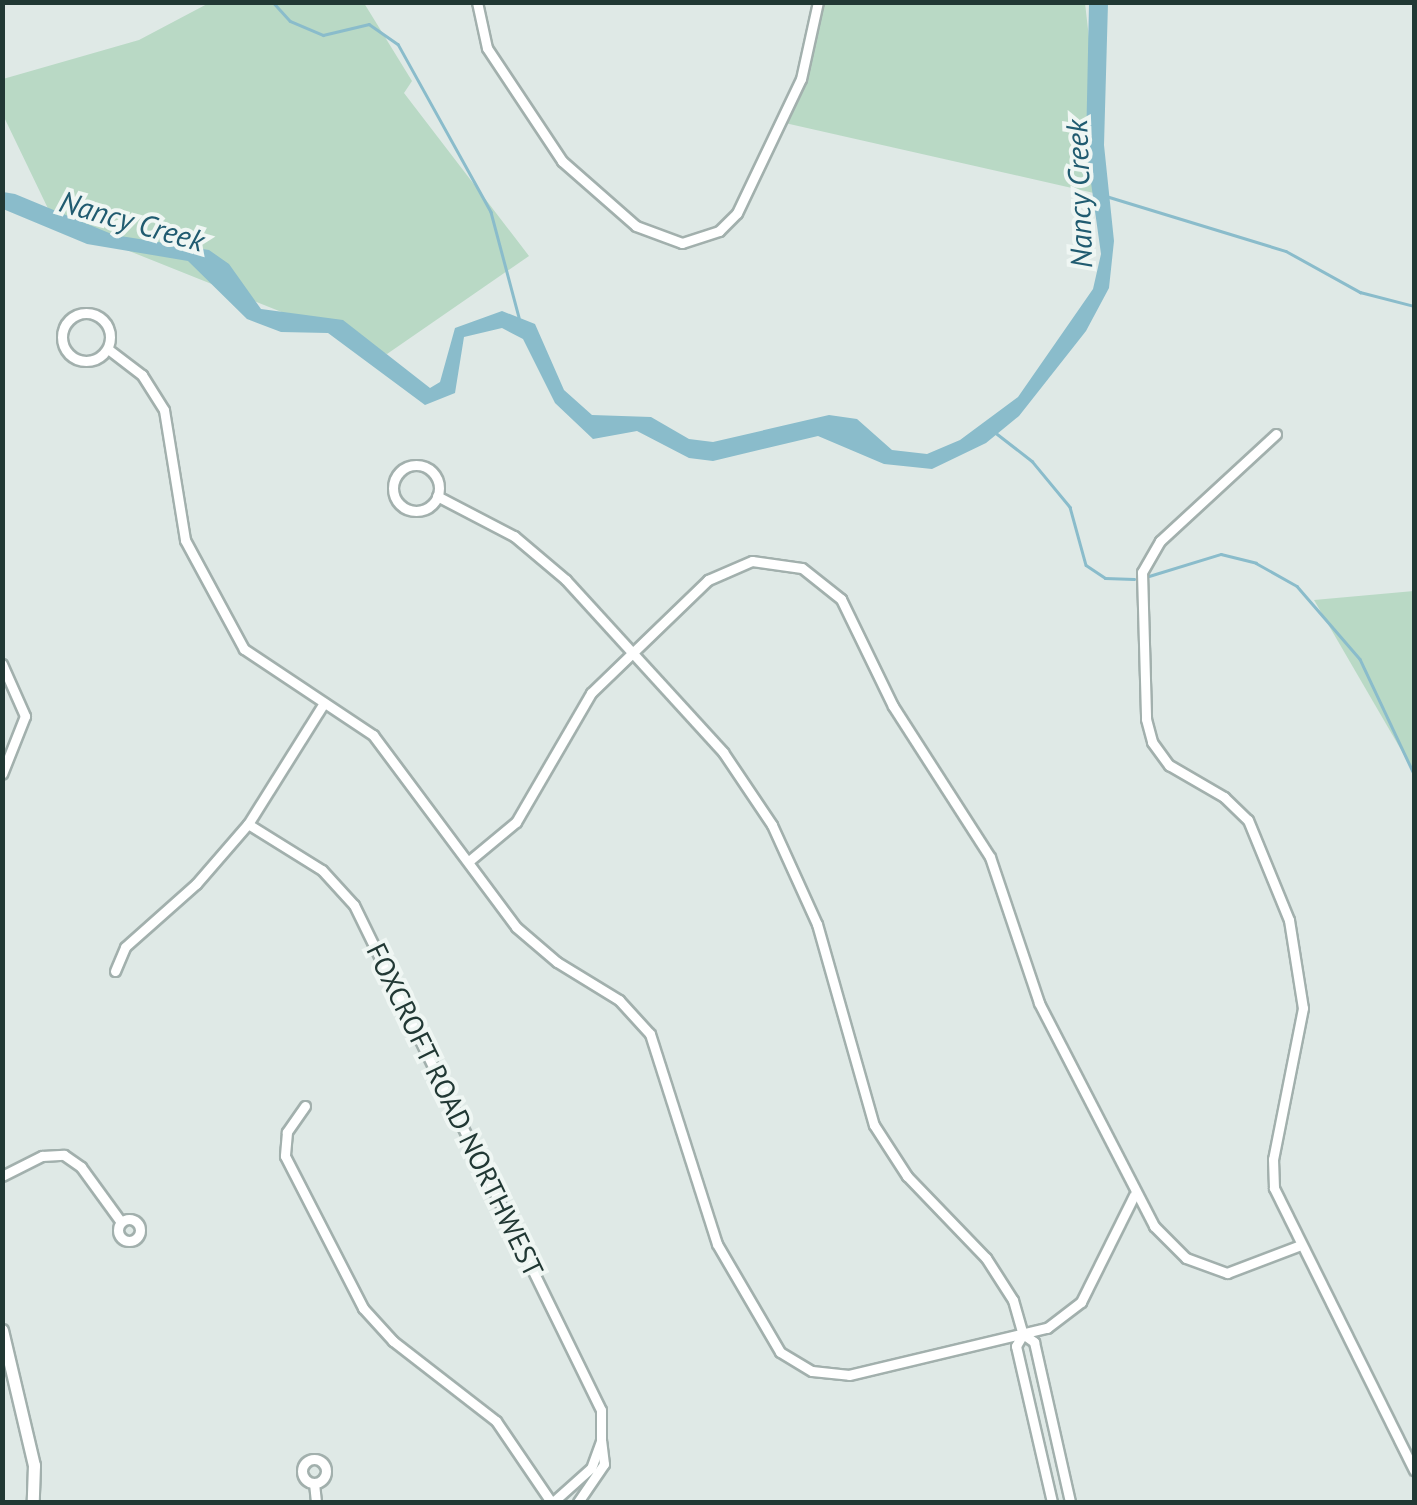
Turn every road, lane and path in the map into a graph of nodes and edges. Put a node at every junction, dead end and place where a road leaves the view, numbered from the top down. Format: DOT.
graph roads {
  1 [pos="477,2"];
  2 [pos="818,2"];
  3 [pos="108,348"];
  4 [pos="1276,434"];
  5 [pos="437,496"];
  6 [pos="632,652"];
  7 [pos="2,664"];
  8 [pos="324,703"];
  9 [pos="2,774"];
  10 [pos="248,824"];
  11 [pos="469,861"];
  12 [pos="115,970"];
  13 [pos="305,1106"];
  14 [pos="2,1176"];
  15 [pos="1134,1196"];
  16 [pos="121,1222"];
  17 [pos="1298,1246"];
  18 [pos="2,1330"];
  19 [pos="1023,1334"];
  20 [pos="602,1440"];
  21 [pos="1414,1470"];
  22 [pos="314,1483"];
  23 [pos="33,1502"];
  24 [pos="316,1502"];
  25 [pos="552,1502"];
  26 [pos="578,1502"];
  27 [pos="1052,1502"];
  28 [pos="1070,1502"];
  1 -- 2 [label="street"];
  3 -- 3 [label="street"];
  3 -- 8 [label="street"];
  4 -- 17 [label="street"];
  5 -- 5 [label="street"];
  5 -- 6 [label="street"];
  6 -- 11 [label="street"];
  6 -- 15 [label="street"];
  6 -- 19 [label="street"];
  7 -- 9 [label="street"];
  8 -- 10 [label="street"];
  8 -- 11 [label="street"];
  10 -- 12 [label="street"];
  10 -- 20 [label="street, FOXCROFT ROAD NORTHWEST"];
  11 -- 19 [label="street"];
  13 -- 25 [label="street"];
  14 -- 16 [label="street"];
  15 -- 17 [label="street"];
  15 -- 19 [label="street"];
  17 -- 21 [label="street"];
  18 -- 23 [label="street"];
  19 -- 27 [label="street"];
  19 -- 28 [label="street"];
  20 -- 25 [label="street"];
  20 -- 26 [label="street, FOXCROFT ROAD NORTHWEST"];
  22 -- 24 [label="street"];
}
